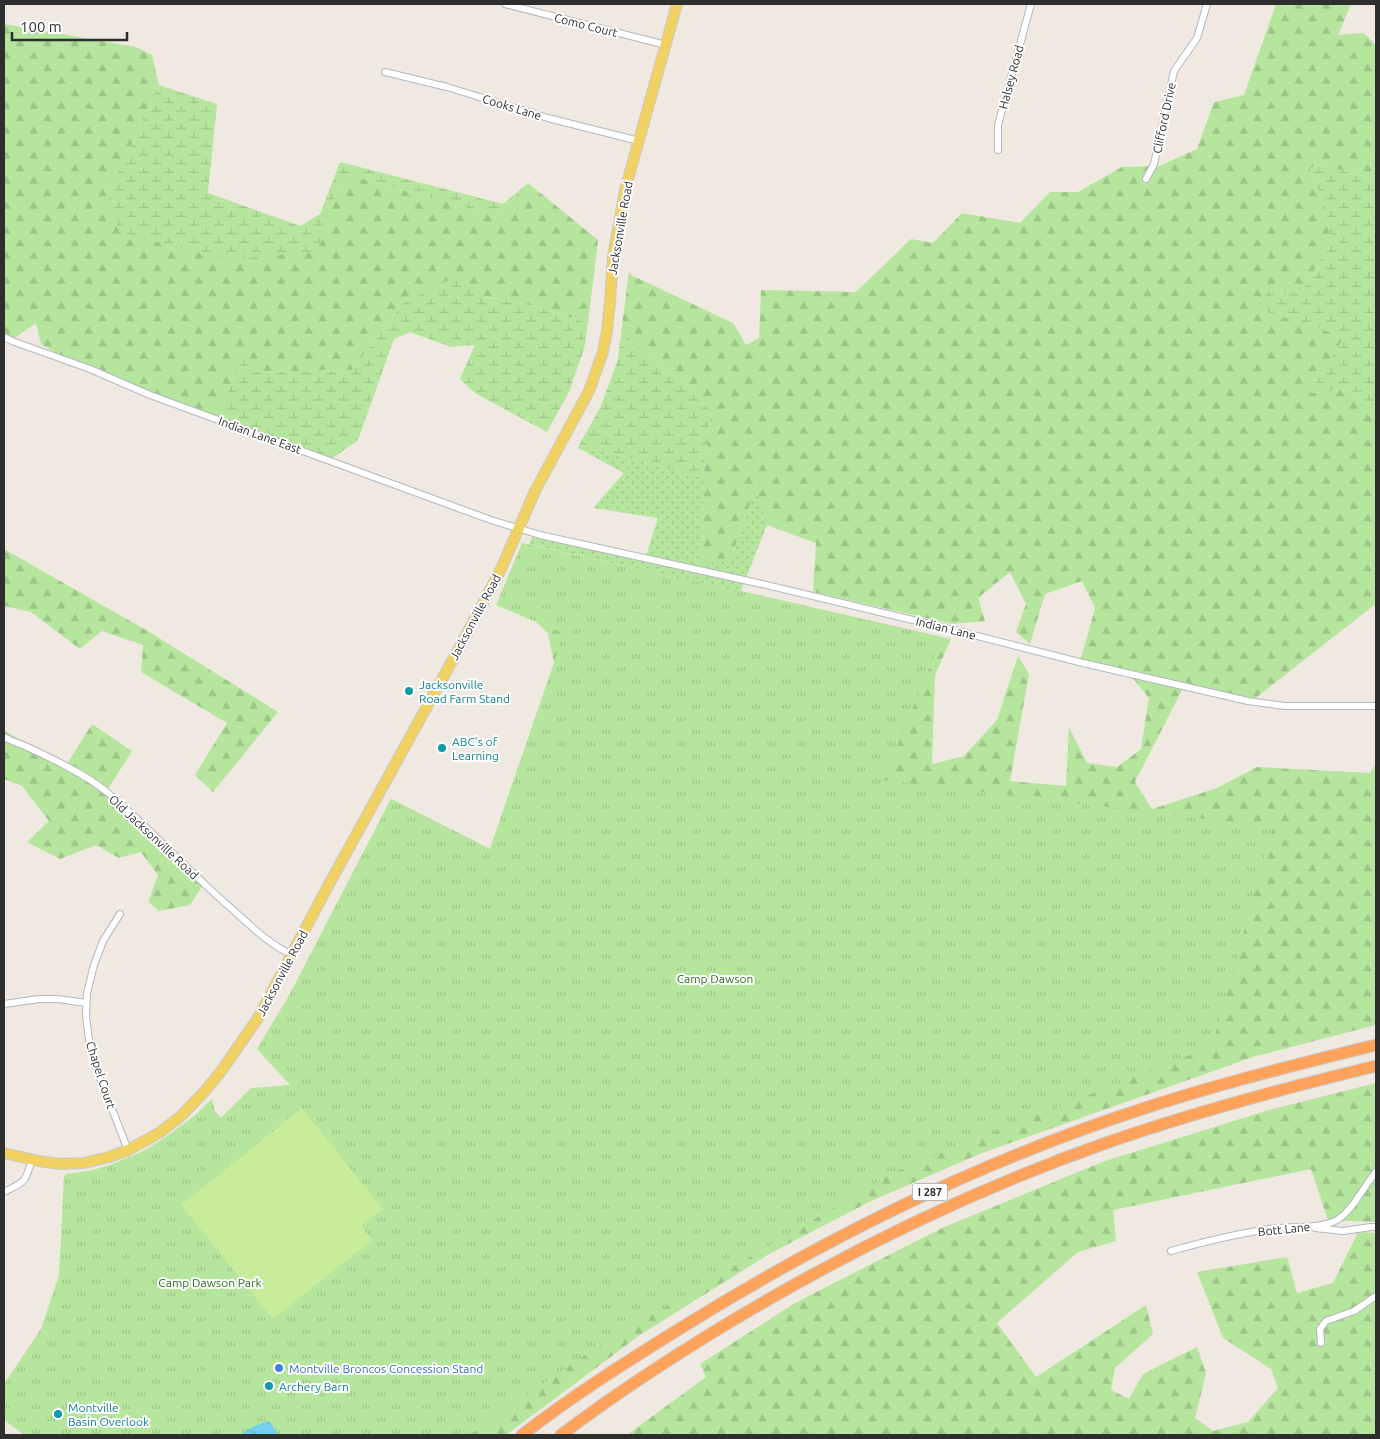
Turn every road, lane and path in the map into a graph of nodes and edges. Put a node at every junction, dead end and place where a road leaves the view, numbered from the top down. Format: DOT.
graph roads {
  1 [pos="505,4"];
  2 [pos="678,4"];
  3 [pos="1031,4"];
  4 [pos="1207,4"];
  5 [pos="666,44"];
  6 [pos="385,72"];
  7 [pos="639,141"];
  8 [pos="998,150"];
  9 [pos="1146,179"];
  10 [pos="4,336"];
  11 [pos="518,528"];
  12 [pos="1376,706"];
  13 [pos="4,737"];
  14 [pos="120,914"];
  15 [pos="292,955"];
  16 [pos="86,1003"];
  17 [pos="4,1004"];
  18 [pos="1376,1045"];
  19 [pos="1376,1066"];
  20 [pos="128,1150"];
  21 [pos="4,1154"];
  22 [pos="32,1159"];
  23 [pos="1376,1172"];
  24 [pos="4,1192"];
  25 [pos="1302,1227"];
  26 [pos="1376,1227"];
  27 [pos="1171,1252"];
  28 [pos="1376,1296"];
  29 [pos="1321,1343"];
  30 [pos="522,1435"];
  31 [pos="561,1435"];
  1 -- 5 [label="street, Como Court"];
  2 -- 5 [label="main road, Jacksonville Road"];
  3 -- 8 [label="street, Halsey Road"];
  4 -- 9 [label="street, Clifford Drive"];
  5 -- 7 [label="main road, Jacksonville Road"];
  6 -- 7 [label="street, Cooks Lane"];
  7 -- 11 [label="main road, Jacksonville Road"];
  10 -- 11 [label="street, Indian Lane East"];
  11 -- 12 [label="street, Indian Lane"];
  11 -- 15 [label="main road, Jacksonville Road"];
  13 -- 15 [label="street, Old Jacksonville Road"];
  14 -- 16 [label="street, Chapel Court"];
  15 -- 20 [label="main road, Jacksonville Road"];
  16 -- 17 [label="street"];
  16 -- 20 [label="street, Chapel Court"];
  18 -- 30 [label="highway, I 287"];
  19 -- 31 [label="highway, I 287"];
  20 -- 22 [label="main road, Jacksonville Road"];
  21 -- 22 [label="main road, Jacksonville Road"];
  22 -- 24 [label="street"];
  23 -- 25 [label="street, Bott Lane"];
  25 -- 26 [label="street"];
  25 -- 27 [label="street, Bott Lane"];
  28 -- 29 [label="street"];
}
